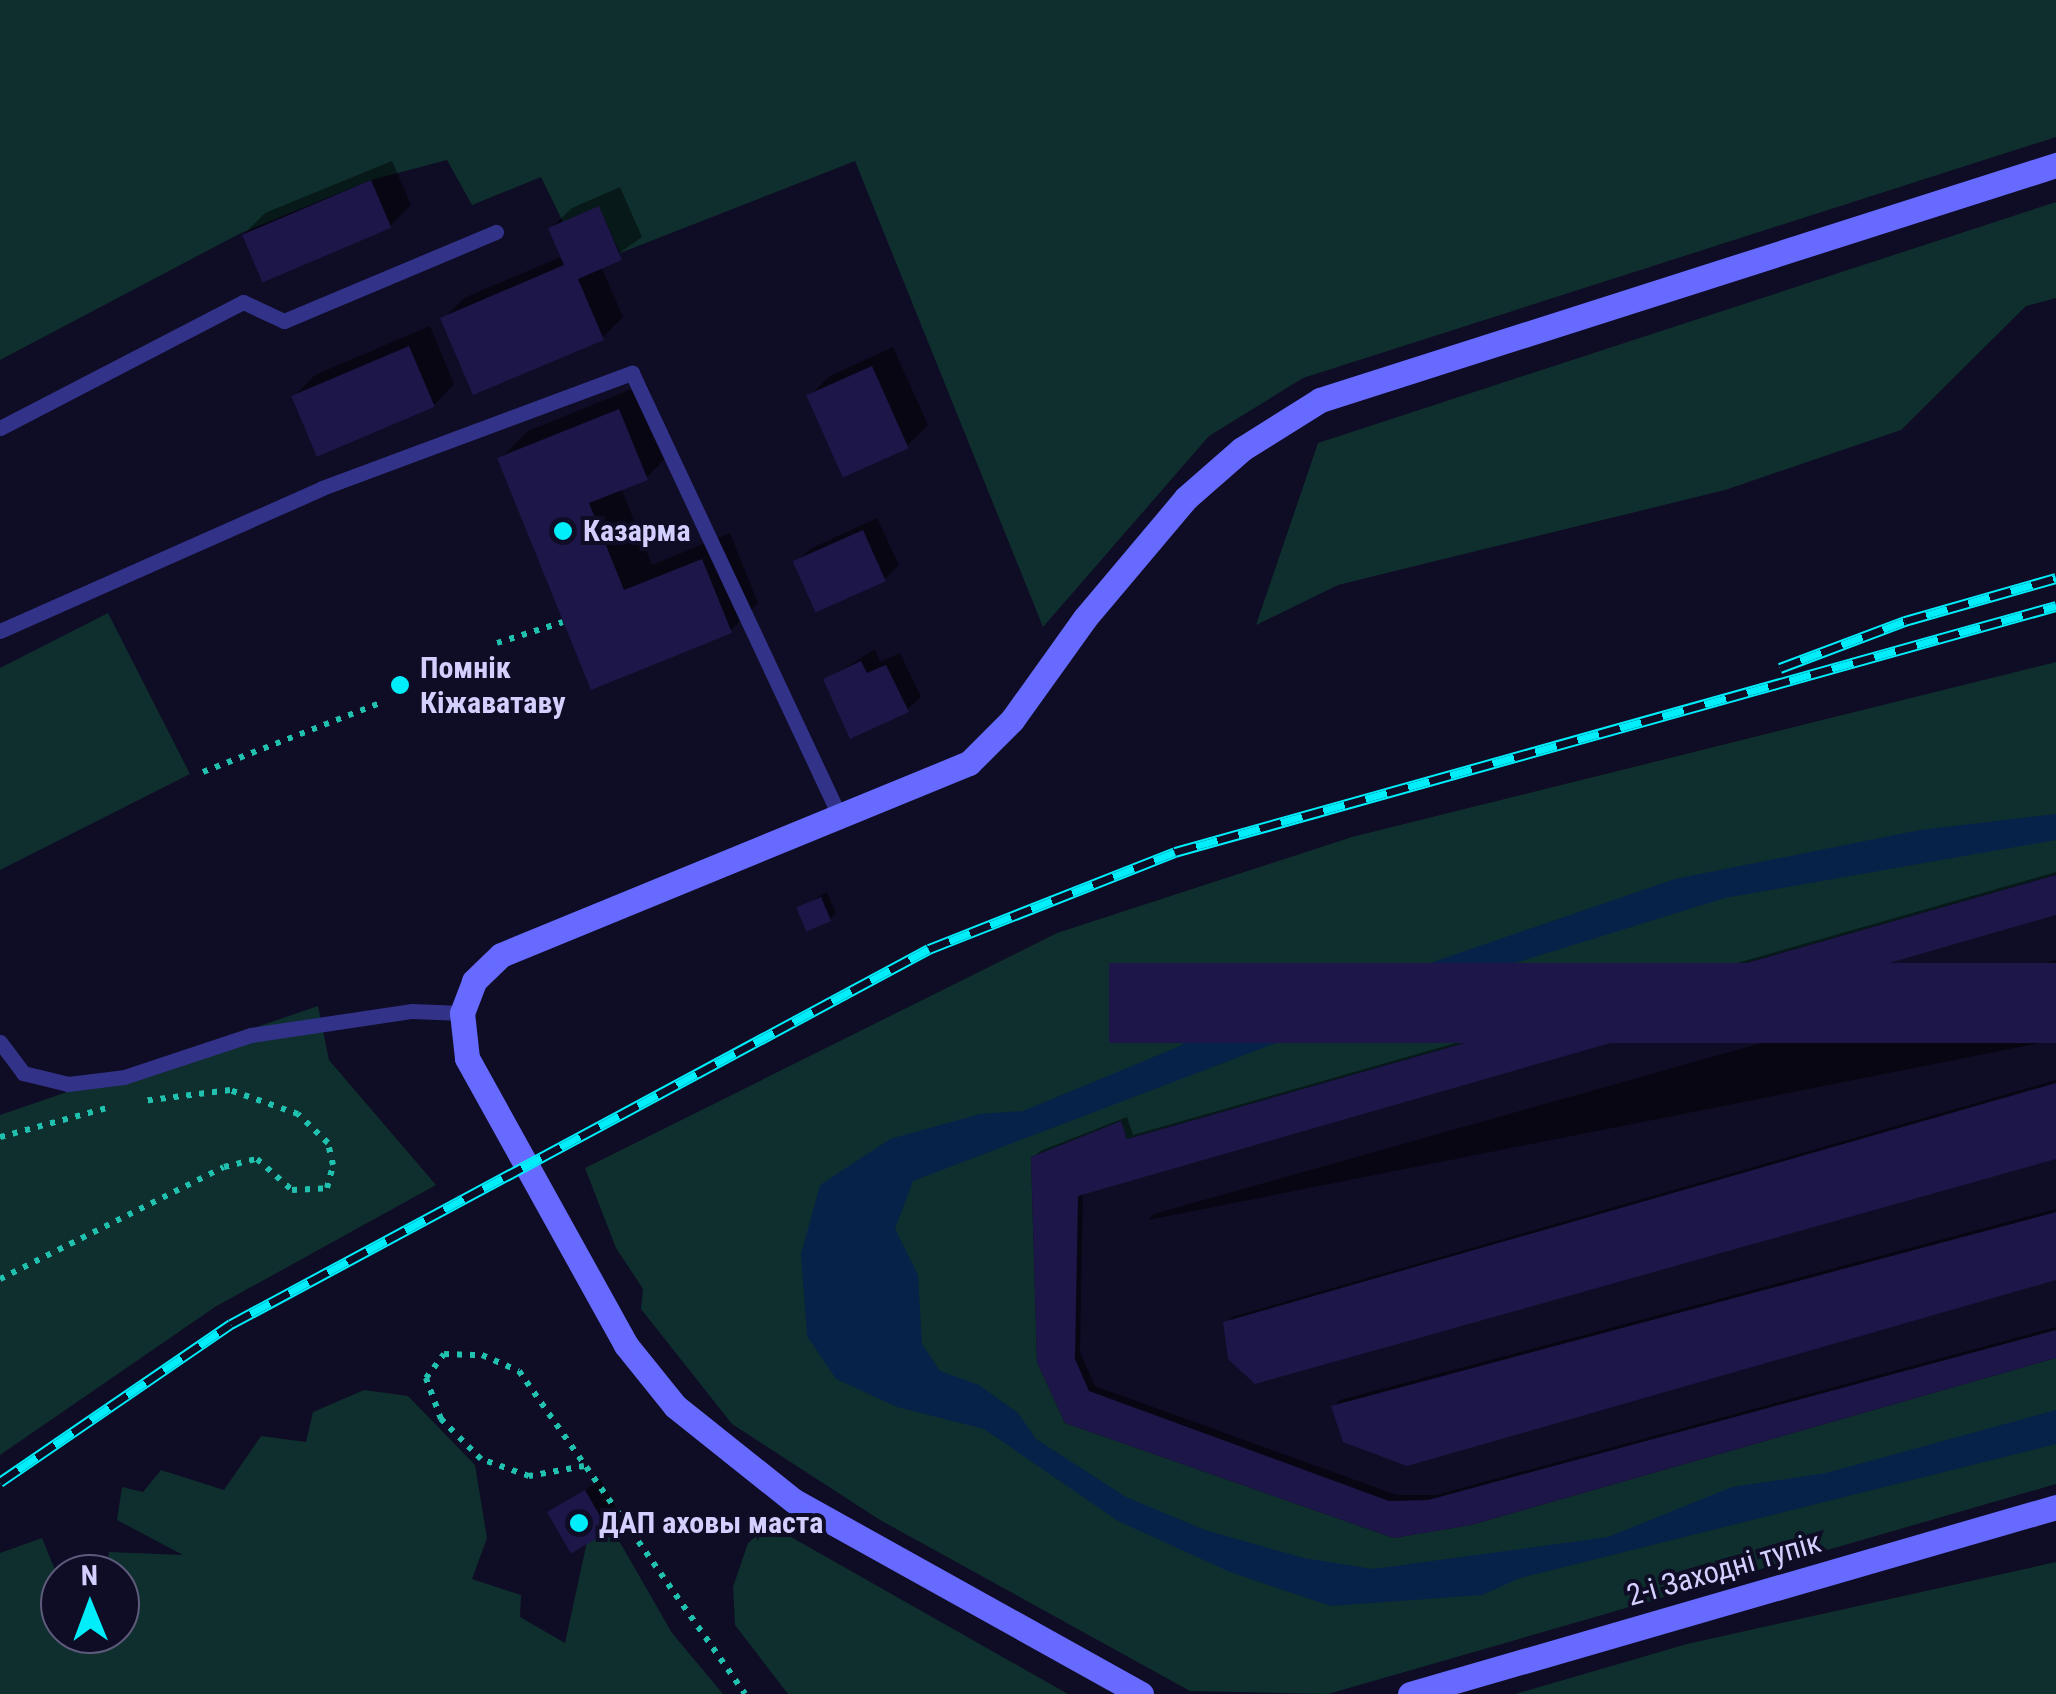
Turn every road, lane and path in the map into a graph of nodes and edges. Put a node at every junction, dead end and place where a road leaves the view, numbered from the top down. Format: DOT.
graph roads {
  1 [pos="2056,165"];
  2 [pos="496,232"];
  3 [pos="0,428"];
  4 [pos="564,622"];
  5 [pos="0,631"];
  6 [pos="497,643"];
  7 [pos="380,703"];
  8 [pos="203,772"];
  9 [pos="841,819"];
  10 [pos="462,1013"];
  11 [pos="0,1042"];
  12 [pos="0,1137"];
  13 [pos="0,1279"];
  14 [pos="584,1466"];
  15 [pos="2056,1508"];
  16 [pos="746,1694"];
  17 [pos="1141,1694"];
  18 [pos="1410,1694"];
  1 -- 9 [label="main road"];
  2 -- 3 [label="lane"];
  4 -- 6 [label="path"];
  5 -- 9 [label="lane"];
  7 -- 8 [label="path"];
  9 -- 10 [label="main road"];
  10 -- 11 [label="lane"];
  10 -- 17 [label="main road"];
  12 -- 13 [label="path"];
  14 -- 14 [label="path"];
  14 -- 16 [label="path"];
  15 -- 18 [label="main road, 2-і Заходні тупік"];
}
